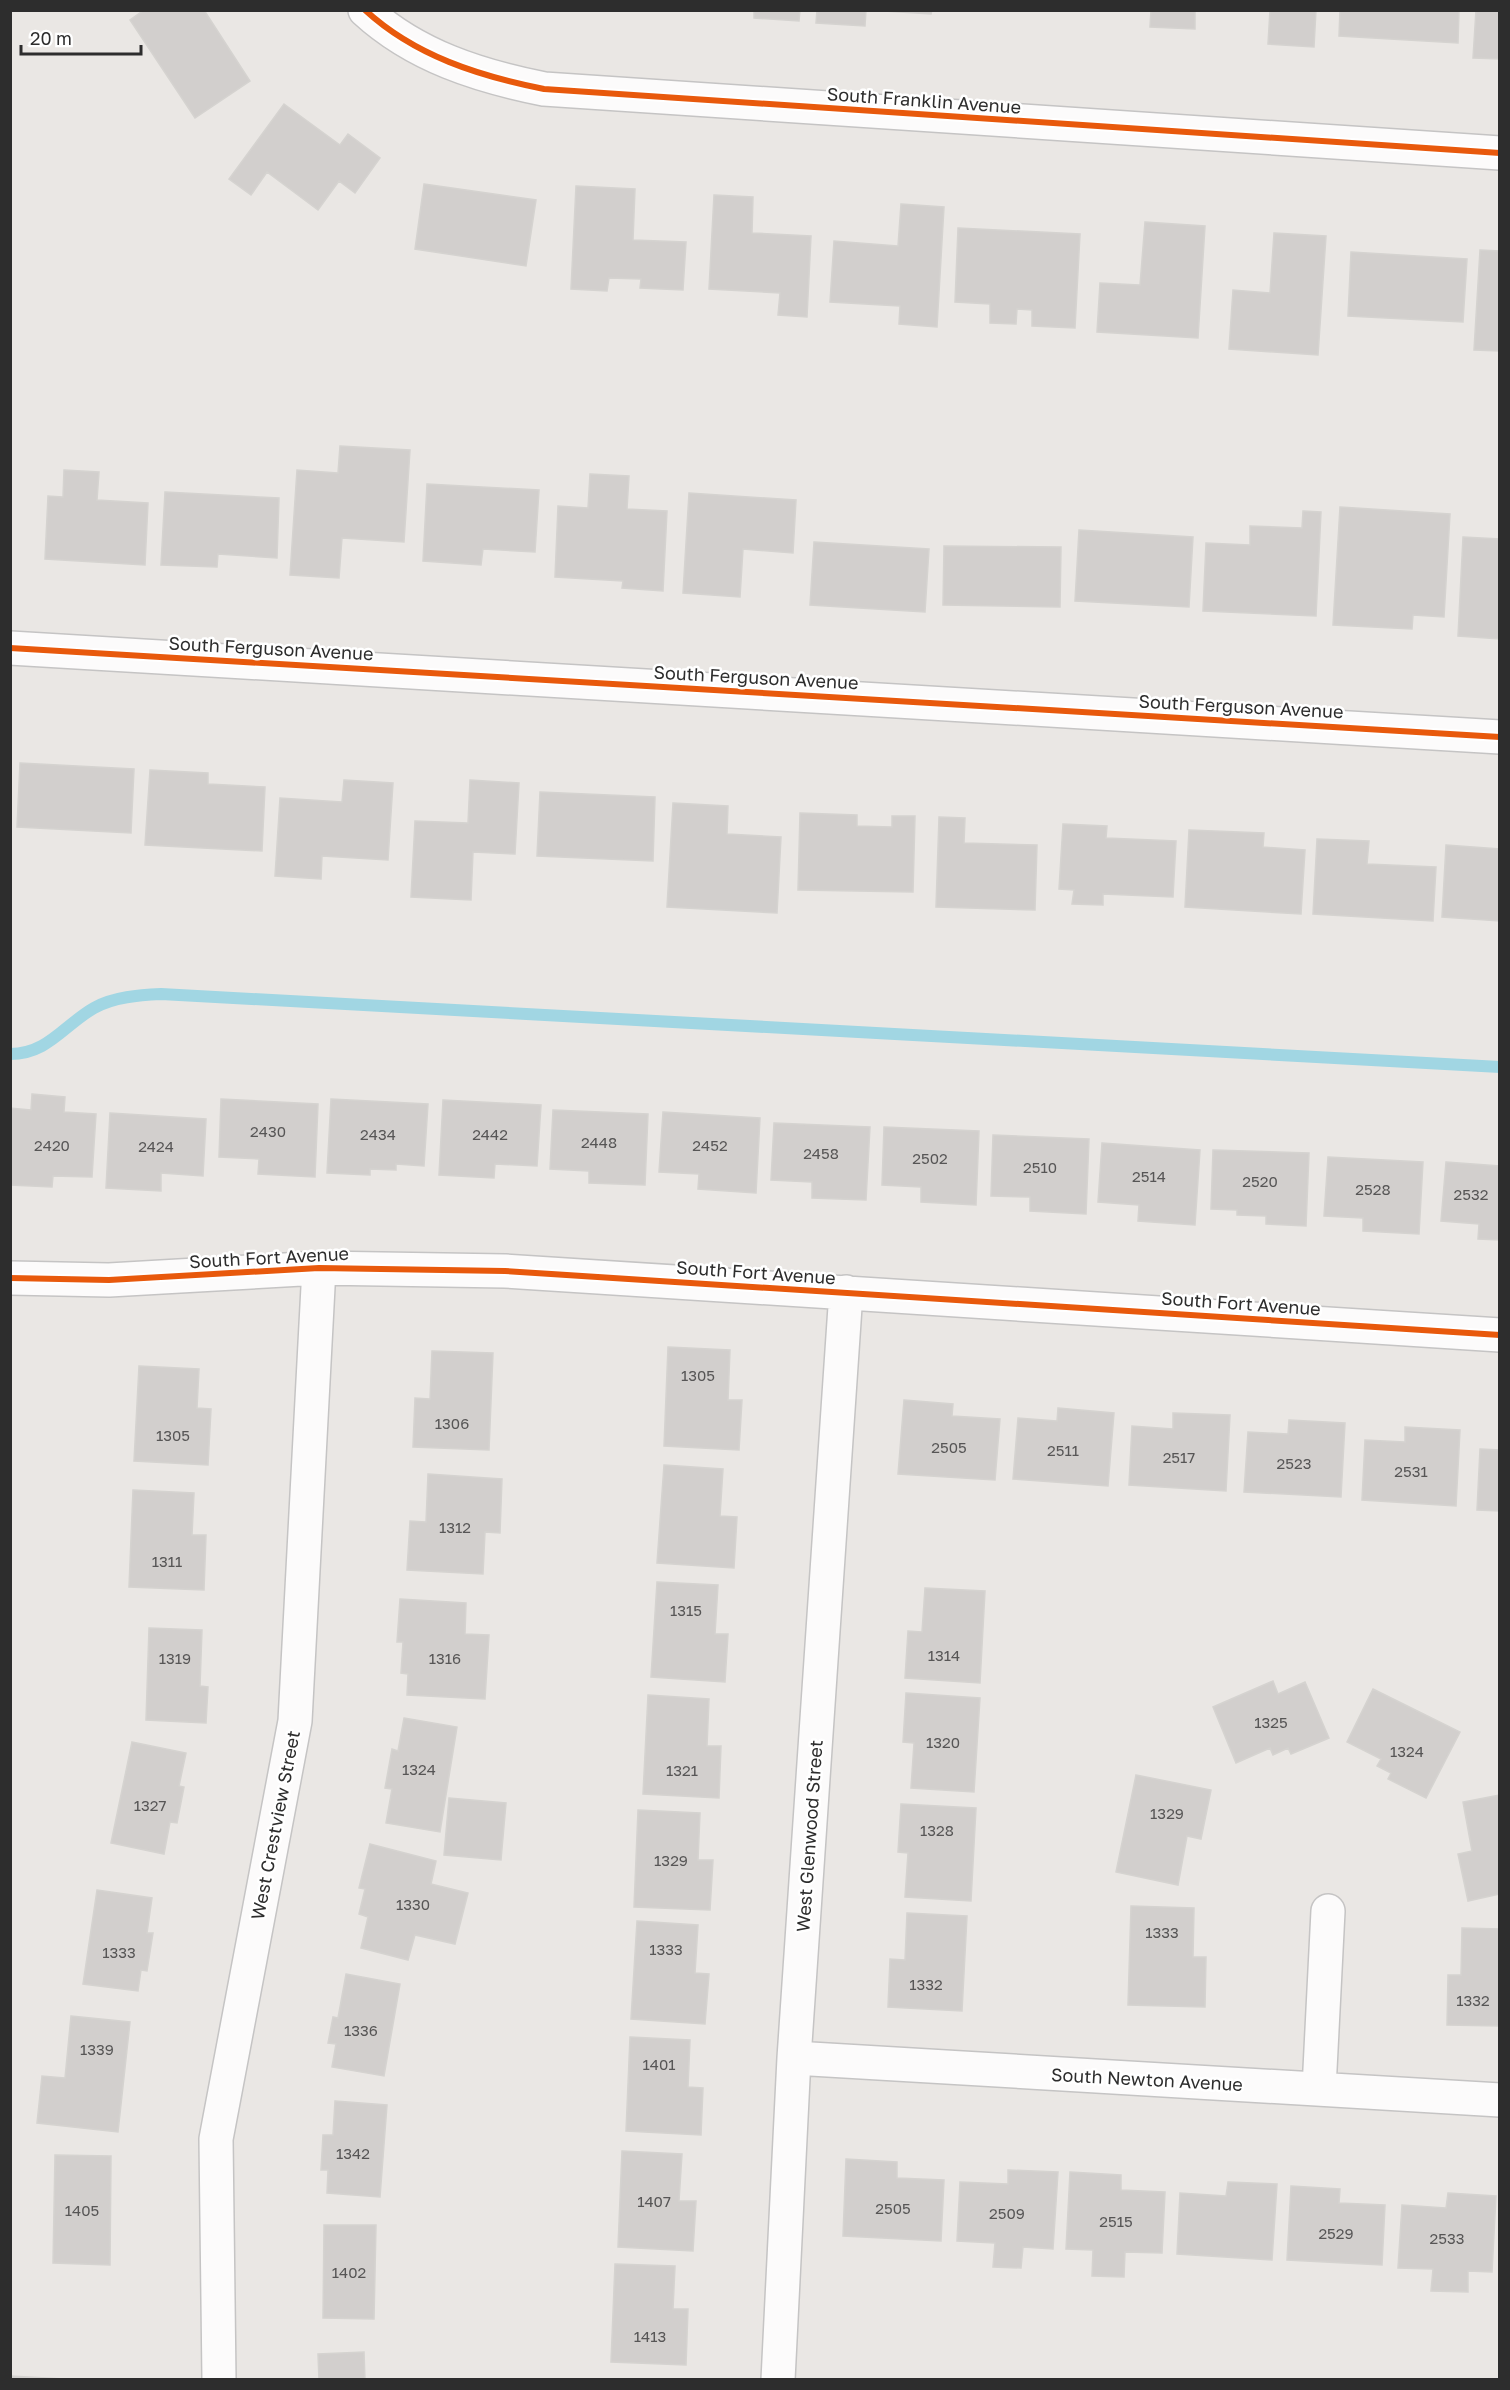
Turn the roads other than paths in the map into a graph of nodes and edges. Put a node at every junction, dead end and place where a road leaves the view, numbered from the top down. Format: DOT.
graph roads {
  1 [pos="365,10"];
  2 [pos="1500,153"];
  3 [pos="10,648"];
  4 [pos="1500,737"];
  5 [pos="319,1268"];
  6 [pos="10,1278"];
  7 [pos="846,1292"];
  8 [pos="1500,1335"];
  9 [pos="1328,1911"];
  10 [pos="794,2058"];
  11 [pos="1319,2090"];
  12 [pos="1500,2100"];
  13 [pos="219,2379"];
  14 [pos="778,2379"];
  1 -- 2 [label="street, South Franklin Avenue"];
  3 -- 4 [label="street, South Ferguson Avenue"];
  5 -- 6 [label="street, South Fort Avenue"];
  5 -- 7 [label="street, South Fort Avenue"];
  5 -- 13 [label="street, West Crestview Street"];
  7 -- 8 [label="street, South Fort Avenue"];
  7 -- 10 [label="street, West Glenwood Street"];
  9 -- 11 [label="street"];
  10 -- 11 [label="street, South Newton Avenue"];
  10 -- 14 [label="street, West Glenwood Street"];
  11 -- 12 [label="street, South Newton Avenue"];
}
